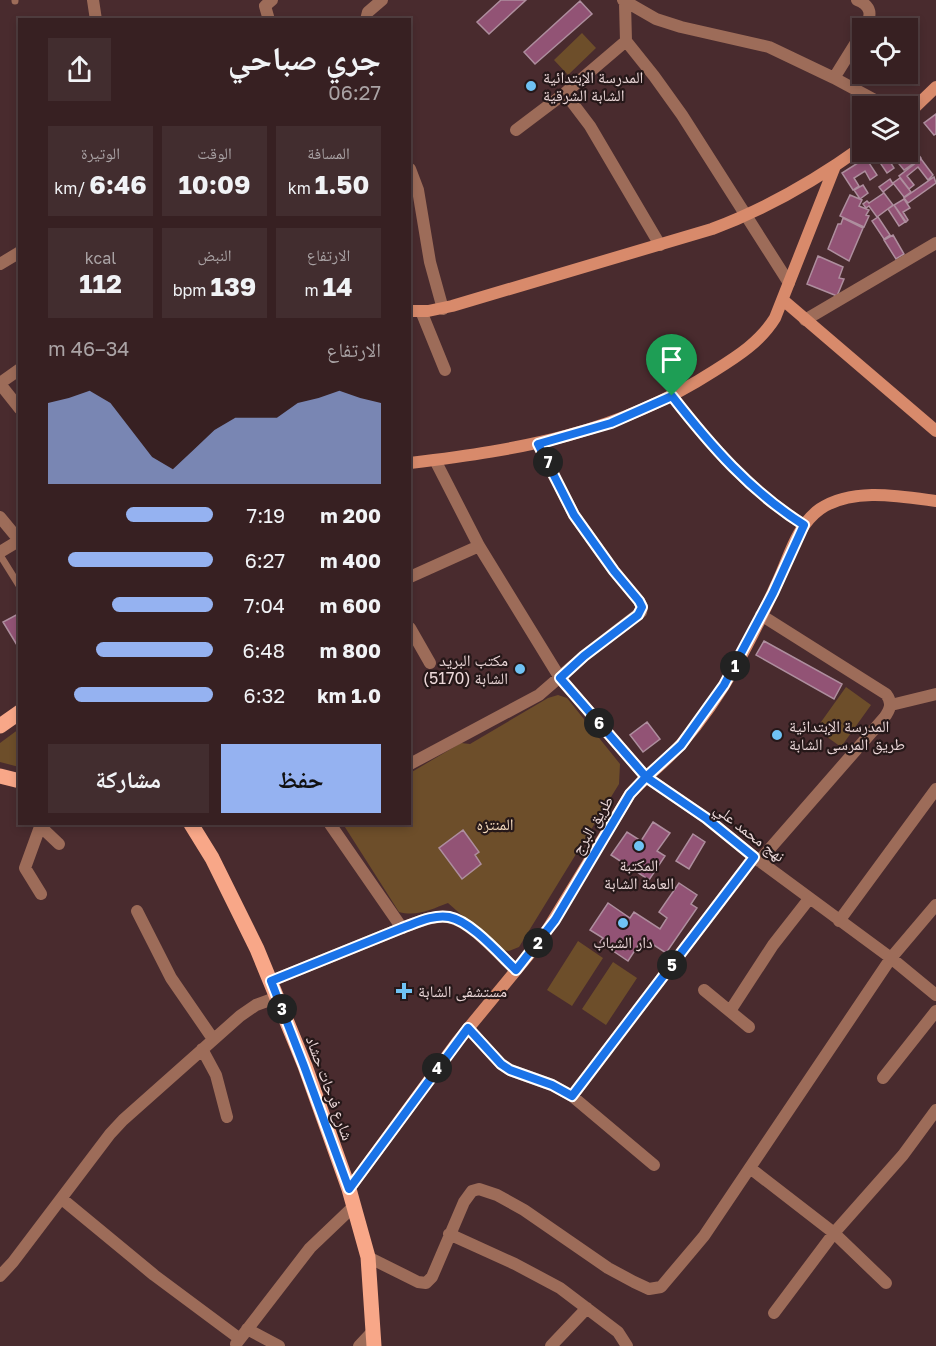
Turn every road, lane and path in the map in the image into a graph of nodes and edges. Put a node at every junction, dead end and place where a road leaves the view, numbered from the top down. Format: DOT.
graph roads {
  1 [pos="93,0"];
  2 [pos="272,0"];
  3 [pos="382,0"];
  4 [pos="857,0"];
  5 [pos="624,1"];
  6 [pos="96,18"];
  7 [pos="268,18"];
  8 [pos="366,18"];
  9 [pos="869,18"];
  10 [pos="626,41"];
  11 [pos="852,49"];
  12 [pos="834,78"];
  13 [pos="936,87"];
  14 [pos="565,93"];
  15 [pos="867,96"];
  16 [pos="918,104"];
  17 [pos="516,130"];
  18 [pos="852,154"];
  19 [pos="835,166"];
  20 [pos="411,172"];
  21 [pos="747,216"];
  22 [pos="936,243"];
  23 [pos="660,245"];
  24 [pos="18,253"];
  25 [pos="0,264"];
  26 [pos="789,283"];
  27 [pos="783,300"];
  28 [pos="442,309"];
  29 [pos="416,311"];
  30 [pos="805,320"];
  31 [pos="18,370"];
  32 [pos="445,370"];
  33 [pos="0,383"];
  34 [pos="672,396"];
  35 [pos="18,406"];
  36 [pos="936,431"];
  37 [pos="538,444"];
  38 [pos="435,460"];
  39 [pos="411,463"];
  40 [pos="936,501"];
  41 [pos="0,517"];
  42 [pos="804,525"];
  43 [pos="18,539"];
  44 [pos="18,541"];
  45 [pos="479,546"];
  46 [pos="0,554"];
  47 [pos="411,577"];
  48 [pos="18,584"];
  49 [pos="761,615"];
  50 [pos="411,630"];
  51 [pos="430,663"];
  52 [pos="560,678"];
  53 [pos="936,694"];
  54 [pos="891,705"];
  55 [pos="18,713"];
  56 [pos="0,726"];
  57 [pos="411,759"];
  58 [pos="0,776"];
  59 [pos="646,777"];
  60 [pos="18,780"];
  61 [pos="936,789"];
  62 [pos="40,825"];
  63 [pos="331,825"];
  64 [pos="195,830"];
  65 [pos="59,844"];
  66 [pos="756,859"];
  67 [pos="41,894"];
  68 [pos="809,899"];
  69 [pos="936,905"];
  70 [pos="137,911"];
  71 [pos="839,921"];
  72 [pos="402,928"];
  73 [pos="891,958"];
  74 [pos="516,970"];
  75 [pos="271,981"];
  76 [pos="704,990"];
  77 [pos="936,995"];
  78 [pos="278,998"];
  79 [pos="730,1011"];
  80 [pos="936,1011"];
  81 [pos="749,1027"];
  82 [pos="468,1028"];
  83 [pos="213,1039"];
  84 [pos="202,1049"];
  85 [pos="883,1078"];
  86 [pos="572,1096"];
  87 [pos="936,1110"];
  88 [pos="227,1117"];
  89 [pos="654,1165"];
  90 [pos="750,1168"];
  91 [pos="349,1189"];
  92 [pos="62,1198"];
  93 [pos="354,1206"];
  94 [pos="834,1233"];
  95 [pos="449,1234"];
  96 [pos="368,1257"];
  97 [pos="0,1276"];
  98 [pos="886,1283"];
  99 [pos="587,1308"];
  100 [pos="774,1313"];
  101 [pos="374,1330"];
  102 [pos="241,1338"];
  103 [pos="279,1346"];
  104 [pos="358,1346"];
  105 [pos="374,1346"];
  106 [pos="551,1346"];
  107 [pos="627,1346"];
  1 -- 6 [label="street"];
  2 -- 7 [label="street"];
  3 -- 8 [label="street"];
  4 -- 9 [label="street"];
  5 -- 10 [label="street"];
  5 -- 12 [label="street"];
  10 -- 14 [label="street"];
  10 -- 21 [label="street"];
  11 -- 12 [label="street"];
  12 -- 15 [label="street"];
  13 -- 16 [label="street"];
  14 -- 17 [label="street"];
  14 -- 23 [label="street"];
  18 -- 19 [label="street"];
  19 -- 21 [label="street"];
  19 -- 26 [label="street"];
  20 -- 28 [label="street"];
  21 -- 23 [label="street"];
  21 -- 26 [label="street"];
  22 -- 30 [label="street"];
  23 -- 28 [label="street"];
  24 -- 25 [label="street"];
  26 -- 27 [label="street"];
  27 -- 30 [label="street"];
  27 -- 34 [label="street"];
  28 -- 29 [label="street"];
  29 -- 32 [label="street"];
  30 -- 36 [label="street"];
  31 -- 33 [label="street"];
  33 -- 35 [label="street"];
  34 -- 37 [label="street"];
  34 -- 42 [label="street"];
  37 -- 38 [label="street"];
  37 -- 52 [label="street"];
  38 -- 39 [label="street"];
  38 -- 45 [label="street, نهج محمد علي"];
  40 -- 42 [label="street, طريق البرج"];
  41 -- 43 [label="street"];
  42 -- 49 [label="street, طريق البرج"];
  44 -- 46 [label="street"];
  45 -- 47 [label="street"];
  45 -- 52 [label="street, نهج محمد علي"];
  46 -- 48 [label="lane"];
  49 -- 54 [label="street"];
  49 -- 59 [label="street, طريق البرج"];
  50 -- 51 [label="street"];
  52 -- 57 [label="street"];
  52 -- 59 [label="street, نهج محمد علي"];
  53 -- 54 [label="street"];
  54 -- 66 [label="street"];
  55 -- 56 [label="main road"];
  58 -- 60 [label="main road"];
  59 -- 66 [label="street, نهج محمد علي"];
  59 -- 74 [label="street, طريق البرج"];
  61 -- 71 [label="street"];
  62 -- 65 [label="street"];
  62 -- 67 [label="street"];
  63 -- 72 [label="street"];
  64 -- 75 [label="main road, شارع فرحات حشاد"];
  66 -- 68 [label="street, نهج محمد علي"];
  66 -- 86 [label="street"];
  68 -- 71 [label="street, نهج محمد علي"];
  68 -- 79 [label="street"];
  69 -- 73 [label="street"];
  70 -- 83 [label="street"];
  71 -- 73 [label="street, نهج محمد علي"];
  72 -- 74 [label="street"];
  72 -- 75 [label="street"];
  73 -- 77 [label="street, نهج محمد علي"];
  73 -- 90 [label="street"];
  74 -- 82 [label="street, طريق البرج"];
  75 -- 78 [label="main road, شارع فرحات حشاد"];
  76 -- 79 [label="street"];
  78 -- 83 [label="street"];
  78 -- 91 [label="main road, شارع فرحات حشاد"];
  79 -- 81 [label="street"];
  80 -- 85 [label="street"];
  82 -- 86 [label="street"];
  82 -- 91 [label="street, طريق البرج"];
  83 -- 84 [label="street"];
  84 -- 88 [label="street"];
  84 -- 92 [label="street"];
  86 -- 89 [label="street"];
  87 -- 94 [label="street"];
  90 -- 94 [label="street"];
  90 -- 95 [label="street"];
  91 -- 93 [label="main road, شارع فرحات حشاد"];
  92 -- 97 [label="street"];
  92 -- 102 [label="street"];
  93 -- 96 [label="main road, شارع فرحات حشاد"];
  93 -- 102 [label="street"];
  94 -- 98 [label="street"];
  94 -- 100 [label="street"];
  95 -- 96 [label="street"];
  95 -- 99 [label="street"];
  96 -- 101 [label="main road, شارع فرحات حشاد"];
  99 -- 106 [label="street"];
  99 -- 107 [label="street"];
  101 -- 104 [label="street"];
  101 -- 105 [label="main road, شارع فرحات حشاد"];
  102 -- 103 [label="street"];
}
